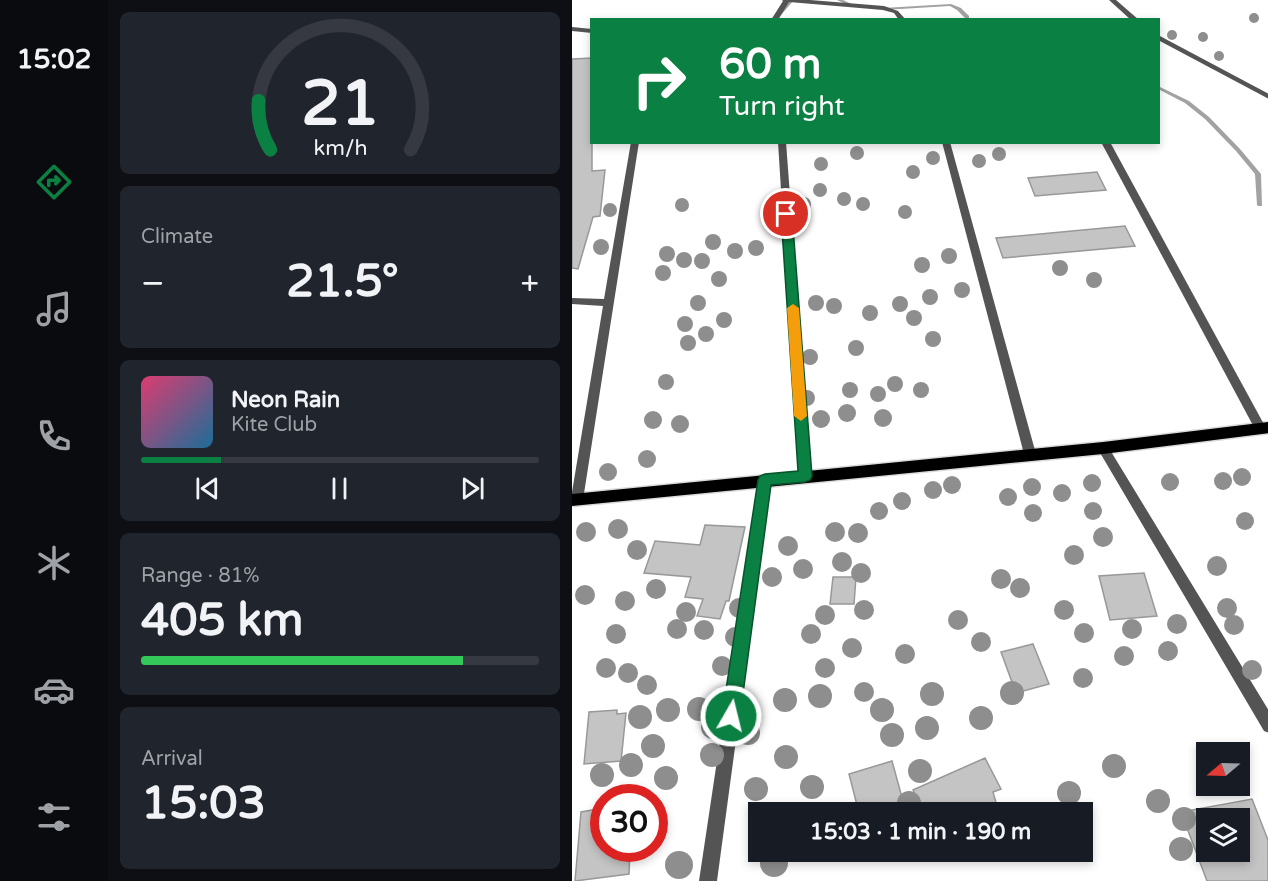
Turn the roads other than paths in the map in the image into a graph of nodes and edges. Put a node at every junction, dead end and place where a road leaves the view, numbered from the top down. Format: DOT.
graph roads {
  1 [pos="786,0"];
  2 [pos="1117,1"];
  3 [pos="775,18"];
  4 [pos="900,18"];
  5 [pos="1134,18"];
  6 [pos="572,29"];
  7 [pos="590,31"];
  8 [pos="1160,38"];
  9 [pos="1268,97"];
  10 [pos="635,144"];
  11 [pos="782,144"];
  12 [pos="947,144"];
  13 [pos="1106,144"];
  14 [pos="572,302"];
  15 [pos="610,303"];
  16 [pos="1264,427"];
  17 [pos="1103,448"];
  18 [pos="1030,454"];
  19 [pos="805,476"];
  20 [pos="765,480"];
  21 [pos="574,500"];
  22 [pos="1268,726"];
  23 [pos="708,881"];
  1 -- 3 [label="street"];
  1 -- 4 [label="street"];
  2 -- 5 [label="street"];
  6 -- 7 [label="street"];
  8 -- 9 [label="street"];
  10 -- 15 [label="street"];
  11 -- 19 [label="street"];
  12 -- 18 [label="street"];
  13 -- 16 [label="street"];
  14 -- 15 [label="street"];
  15 -- 21 [label="street"];
  16 -- 17 [label="main road"];
  17 -- 18 [label="main road"];
  17 -- 22 [label="street"];
  18 -- 19 [label="main road"];
  19 -- 20 [label="main road"];
  20 -- 21 [label="main road"];
  20 -- 23 [label="street"];
}
